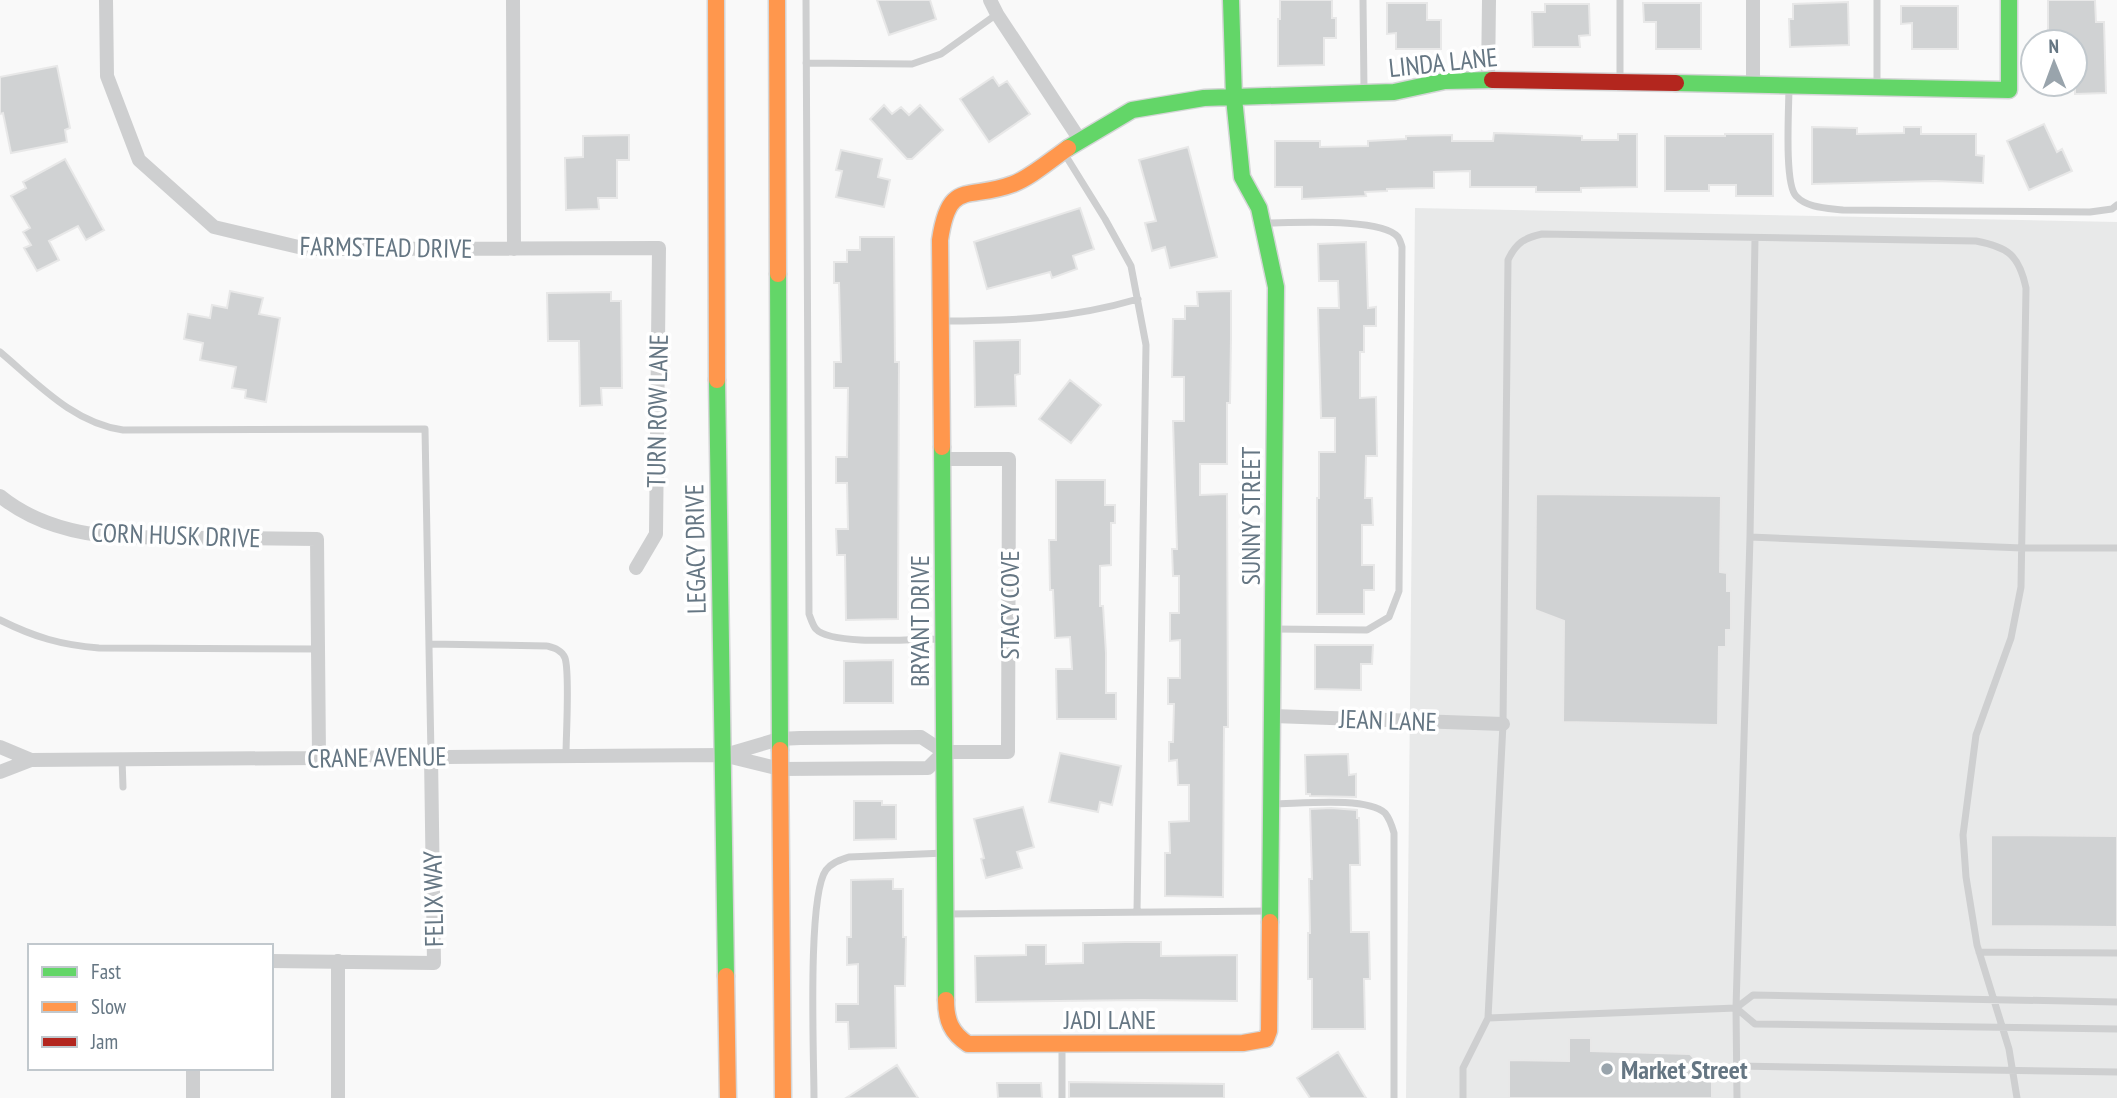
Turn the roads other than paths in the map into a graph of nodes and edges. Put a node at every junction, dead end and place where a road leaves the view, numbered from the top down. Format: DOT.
graph roads {
  1 [pos="106,0"];
  2 [pos="513,0"];
  3 [pos="716,0"];
  4 [pos="777,0"];
  5 [pos="806,0"];
  6 [pos="990,0"];
  7 [pos="1231,0"];
  8 [pos="1363,0"];
  9 [pos="1489,0"];
  10 [pos="1620,0"];
  11 [pos="1753,0"];
  12 [pos="1877,0"];
  13 [pos="2009,0"];
  14 [pos="997,14"];
  15 [pos="806,63"];
  16 [pos="1488,80"];
  17 [pos="1620,82"];
  18 [pos="1753,85"];
  19 [pos="1789,85"];
  20 [pos="1877,87"];
  21 [pos="1364,93"];
  22 [pos="1234,97"];
  23 [pos="1080,140"];
  24 [pos="1063,152"];
  25 [pos="949,204"];
  26 [pos="2117,205"];
  27 [pos="1263,223"];
  28 [pos="1755,238"];
  29 [pos="659,248"];
  30 [pos="514,249"];
  31 [pos="1138,299"];
  32 [pos="941,321"];
  33 [pos="0,352"];
  34 [pos="942,459"];
  35 [pos="0,496"];
  36 [pos="1750,537"];
  37 [pos="2022,548"];
  38 [pos="2117,548"];
  39 [pos="636,568"];
  40 [pos="0,620"];
  41 [pos="1274,629"];
  42 [pos="943,639"];
  43 [pos="429,644"];
  44 [pos="318,649"];
  45 [pos="1273,716"];
  46 [pos="1503,724"];
  47 [pos="779,739"];
  48 [pos="0,747"];
  49 [pos="944,752"];
  50 [pos="566,755"];
  51 [pos="723,755"];
  52 [pos="431,756"];
  53 [pos="319,757"];
  54 [pos="122,759"];
  55 [pos="31,760"];
  56 [pos="780,769"];
  57 [pos="0,772"];
  58 [pos="123,787"];
  59 [pos="1272,804"];
  60 [pos="945,853"];
  61 [pos="1272,911"];
  62 [pos="1137,912"];
  63 [pos="945,914"];
  64 [pos="1979,951"];
  65 [pos="2117,953"];
  66 [pos="273,961"];
  67 [pos="338,961"];
  68 [pos="1994,1000"];
  69 [pos="2117,1002"];
  70 [pos="1736,1008"];
  71 [pos="1488,1018"];
  72 [pos="2002,1027"];
  73 [pos="2117,1029"];
  74 [pos="955,1036"];
  75 [pos="1266,1039"];
  76 [pos="1062,1044"];
  77 [pos="1736,1066"];
  78 [pos="193,1070"];
  79 [pos="2012,1070"];
  80 [pos="2117,1072"];
  81 [pos="193,1098"];
  82 [pos="338,1098"];
  83 [pos="728,1098"];
  84 [pos="783,1098"];
  85 [pos="814,1098"];
  86 [pos="1062,1098"];
  87 [pos="1394,1098"];
  88 [pos="1463,1098"];
  89 [pos="1737,1098"];
  90 [pos="2017,1098"];
  1 -- 30 [label="street, FARMSTEAD DRIVE"];
  2 -- 30 [label="street"];
  3 -- 51 [label="street, LEGACY DRIVE"];
  4 -- 47 [label="street"];
  5 -- 15 [label="lane"];
  6 -- 14 [label="street"];
  7 -- 22 [label="street, SUNNY STREET"];
  8 -- 21 [label="lane"];
  9 -- 16 [label="street"];
  10 -- 17 [label="lane"];
  11 -- 18 [label="street"];
  12 -- 20 [label="lane"];
  13 -- 20 [label="street, LINDA LANE"];
  14 -- 15 [label="lane"];
  14 -- 23 [label="street"];
  15 -- 42 [label="lane"];
  16 -- 17 [label="street, LINDA LANE"];
  16 -- 21 [label="street, LINDA LANE"];
  17 -- 18 [label="street, LINDA LANE"];
  18 -- 19 [label="street, LINDA LANE"];
  19 -- 20 [label="street, LINDA LANE"];
  19 -- 26 [label="lane"];
  21 -- 22 [label="street, LINDA LANE"];
  22 -- 23 [label="street, LINDA LANE"];
  22 -- 27 [label="street, SUNNY STREET"];
  23 -- 24 [label="street, LINDA LANE"];
  24 -- 25 [label="street, LINDA LANE"];
  24 -- 31 [label="lane"];
  25 -- 32 [label="street, BRYANT DRIVE"];
  27 -- 41 [label="street, SUNNY STREET"];
  27 -- 41 [label="lane"];
  28 -- 36 [label="lane"];
  28 -- 37 [label="lane"];
  28 -- 46 [label="lane"];
  29 -- 30 [label="street, FARMSTEAD DRIVE"];
  29 -- 39 [label="street, TURN ROW LANE"];
  31 -- 32 [label="lane"];
  31 -- 62 [label="lane"];
  32 -- 34 [label="street, BRYANT DRIVE"];
  33 -- 43 [label="lane"];
  34 -- 42 [label="street, BRYANT DRIVE"];
  34 -- 49 [label="street, STACY COVE"];
  35 -- 44 [label="street, CORN HUSK DRIVE"];
  36 -- 37 [label="lane"];
  36 -- 70 [label="lane"];
  37 -- 38 [label="lane"];
  37 -- 64 [label="lane"];
  40 -- 44 [label="lane"];
  41 -- 45 [label="street, SUNNY STREET"];
  42 -- 49 [label="street, BRYANT DRIVE"];
  43 -- 50 [label="lane"];
  43 -- 52 [label="lane"];
  44 -- 53 [label="street"];
  45 -- 46 [label="street, JEAN LANE"];
  45 -- 59 [label="street, SUNNY STREET"];
  46 -- 71 [label="lane"];
  47 -- 49 [label="street, CRANE AVENUE"];
  47 -- 51 [label="street, CRANE AVENUE"];
  47 -- 56 [label="street"];
  48 -- 55 [label="street, CRANE AVENUE"];
  49 -- 56 [label="street, CRANE AVENUE"];
  49 -- 60 [label="street, BRYANT DRIVE"];
  50 -- 51 [label="street, CRANE AVENUE"];
  50 -- 52 [label="street, CRANE AVENUE"];
  51 -- 56 [label="street, CRANE AVENUE"];
  51 -- 83 [label="street, LEGACY DRIVE"];
  52 -- 53 [label="street, CRANE AVENUE"];
  52 -- 67 [label="street, FELIX WAY"];
  53 -- 54 [label="street, CRANE AVENUE"];
  54 -- 55 [label="street, CRANE AVENUE"];
  54 -- 58 [label="lane"];
  55 -- 57 [label="street, CRANE AVENUE"];
  56 -- 84 [label="street"];
  59 -- 61 [label="street, SUNNY STREET"];
  59 -- 87 [label="lane"];
  60 -- 63 [label="street, BRYANT DRIVE"];
  60 -- 85 [label="lane"];
  61 -- 62 [label="lane"];
  61 -- 75 [label="street, SUNNY STREET"];
  62 -- 63 [label="lane"];
  63 -- 74 [label="street, BRYANT DRIVE"];
  64 -- 65 [label="lane"];
  64 -- 68 [label="lane"];
  66 -- 67 [label="street, FELIX WAY"];
  67 -- 82 [label="street"];
  68 -- 69 [label="lane"];
  68 -- 70 [label="lane"];
  68 -- 72 [label="lane"];
  70 -- 71 [label="lane"];
  70 -- 72 [label="lane"];
  70 -- 77 [label="lane"];
  71 -- 88 [label="lane"];
  72 -- 73 [label="lane"];
  72 -- 79 [label="lane"];
  74 -- 76 [label="street, JADI LANE"];
  75 -- 76 [label="street, JADI LANE"];
  76 -- 86 [label="lane"];
  77 -- 79 [label="lane"];
  77 -- 89 [label="lane"];
  78 -- 81 [label="street"];
  79 -- 80 [label="lane"];
  79 -- 90 [label="lane"];
}
